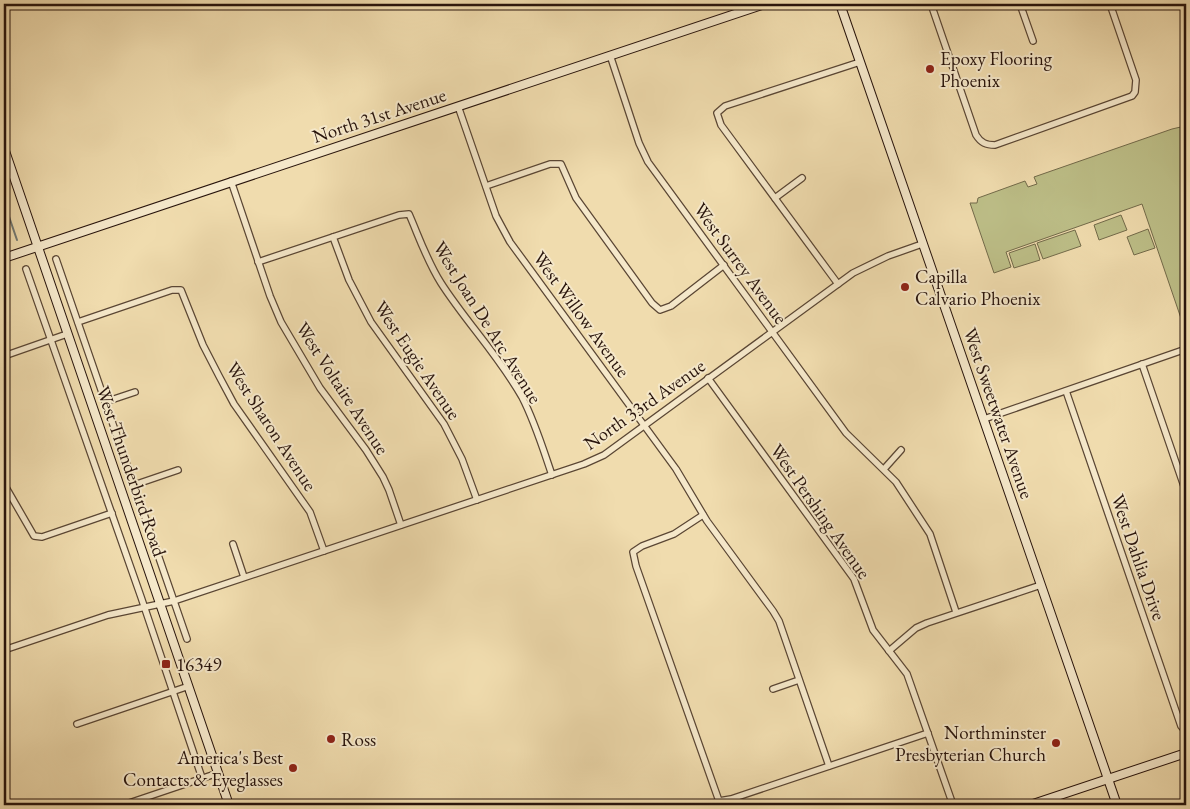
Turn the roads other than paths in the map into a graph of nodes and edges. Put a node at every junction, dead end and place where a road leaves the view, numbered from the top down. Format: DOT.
graph roads {
  1 [pos="765,4"];
  2 [pos="840,4"];
  3 [pos="931,4"];
  4 [pos="1020,4"];
  5 [pos="1110,4"];
  6 [pos="1033,41"];
  7 [pos="610,55"];
  8 [pos="860,62"];
  9 [pos="458,106"];
  10 [pos="4,148"];
  11 [pos="802,178"];
  12 [pos="231,181"];
  13 [pos="486,186"];
  14 [pos="775,198"];
  15 [pos="333,237"];
  16 [pos="922,244"];
  17 [pos="37,246"];
  18 [pos="4,258"];
  19 [pos="56,259"];
  20 [pos="258,262"];
  21 [pos="724,265"];
  22 [pos="26,269"];
  23 [pos="838,284"];
  24 [pos="78,322"];
  25 [pos="773,332"];
  26 [pos="68,334"];
  27 [pos="52,339"];
  28 [pos="1186,349"];
  29 [pos="4,356"];
  30 [pos="1142,364"];
  31 [pos="708,378"];
  32 [pos="1066,391"];
  33 [pos="135,392"];
  34 [pos="105,402"];
  35 [pos="984,419"];
  36 [pos="644,426"];
  37 [pos="901,450"];
  38 [pos="884,469"];
  39 [pos="178,470"];
  40 [pos="552,475"];
  41 [pos="4,484"];
  42 [pos="134,485"];
  43 [pos="1186,492"];
  44 [pos="477,500"];
  45 [pos="112,513"];
  46 [pos="703,515"];
  47 [pos="401,525"];
  48 [pos="233,544"];
  49 [pos="324,550"];
  50 [pos="244,577"];
  51 [pos="1041,585"];
  52 [pos="174,601"];
  53 [pos="161,603"];
  54 [pos="144,606"];
  55 [pos="956,612"];
  56 [pos="187,639"];
  57 [pos="4,650"];
  58 [pos="889,651"];
  59 [pos="799,680"];
  60 [pos="189,686"];
  61 [pos="773,689"];
  62 [pos="172,691"];
  63 [pos="77,724"];
  64 [pos="1186,732"];
  65 [pos="928,733"];
  66 [pos="1186,753"];
  67 [pos="829,766"];
  68 [pos="218,773"];
  69 [pos="202,778"];
  70 [pos="1108,779"];
  71 [pos="123,805"];
  72 [pos="229,805"];
  73 [pos="953,805"];
  74 [pos="1030,805"];
  75 [pos="1117,805"];
  1 -- 7 [label="street, North 31st Avenue"];
  2 -- 8 [label="street, West Sweetwater Avenue"];
  3 -- 5 [label="street"];
  4 -- 6 [label="street"];
  7 -- 9 [label="street, North 31st Avenue"];
  7 -- 21 [label="street, West Surrey Avenue"];
  8 -- 14 [label="street"];
  8 -- 16 [label="street, West Sweetwater Avenue"];
  9 -- 12 [label="street, North 31st Avenue"];
  9 -- 13 [label="street, West Willow Avenue"];
  10 -- 17 [label="street, West Thunderbird Road"];
  11 -- 14 [label="street"];
  12 -- 17 [label="street, North 31st Avenue"];
  12 -- 20 [label="street, West Voltaire Avenue"];
  13 -- 21 [label="street"];
  13 -- 36 [label="street, West Willow Avenue"];
  14 -- 23 [label="street"];
  15 -- 20 [label="street"];
  15 -- 40 [label="street, West Joan De Arc Avenue"];
  15 -- 44 [label="street, West Eugie Avenue"];
  16 -- 23 [label="street, North 33rd Avenue"];
  16 -- 35 [label="street, West Sweetwater Avenue"];
  17 -- 18 [label="street, North 31st Avenue"];
  17 -- 26 [label="street, West Thunderbird Road"];
  19 -- 24 [label="street, West Thunderbird Road"];
  20 -- 47 [label="street, West Voltaire Avenue"];
  21 -- 25 [label="street, West Surrey Avenue"];
  22 -- 27 [label="street, West Thunderbird Road"];
  23 -- 25 [label="street, North 33rd Avenue"];
  24 -- 34 [label="street, West Thunderbird Road"];
  24 -- 49 [label="street, West Sharon Avenue"];
  25 -- 31 [label="street, North 33rd Avenue"];
  25 -- 38 [label="street, West Surrey Avenue"];
  26 -- 27 [label="street"];
  26 -- 53 [label="street, West Thunderbird Road"];
  27 -- 29 [label="street"];
  27 -- 45 [label="street, West Thunderbird Road"];
  28 -- 30 [label="street"];
  30 -- 32 [label="street"];
  30 -- 43 [label="street"];
  31 -- 36 [label="street, North 33rd Avenue"];
  31 -- 58 [label="street, West Pershing Avenue"];
  32 -- 35 [label="street"];
  32 -- 64 [label="street, West Dahlia Drive"];
  33 -- 34 [label="street"];
  34 -- 42 [label="street, West Thunderbird Road"];
  35 -- 51 [label="street, West Sweetwater Avenue"];
  36 -- 40 [label="street, North 33rd Avenue"];
  36 -- 46 [label="street, West Willow Avenue"];
  37 -- 38 [label="street"];
  38 -- 55 [label="street, West Surrey Avenue"];
  39 -- 42 [label="street"];
  40 -- 44 [label="street, North 33rd Avenue"];
  41 -- 45 [label="street"];
  42 -- 52 [label="street, West Thunderbird Road"];
  44 -- 47 [label="street, North 33rd Avenue"];
  45 -- 54 [label="street, West Thunderbird Road"];
  46 -- 59 [label="street, West Willow Avenue"];
  46 -- 67 [label="street"];
  47 -- 49 [label="street, North 33rd Avenue"];
  48 -- 50 [label="street"];
  49 -- 50 [label="street, North 33rd Avenue"];
  50 -- 52 [label="street, North 33rd Avenue"];
  51 -- 55 [label="street"];
  51 -- 70 [label="street, West Sweetwater Avenue"];
  52 -- 53 [label="street, North 33rd Avenue"];
  52 -- 56 [label="street, West Thunderbird Road"];
  53 -- 54 [label="street, North 33rd Avenue"];
  53 -- 60 [label="street, West Thunderbird Road"];
  54 -- 57 [label="street, North 33rd Avenue"];
  54 -- 62 [label="street, West Thunderbird Road"];
  55 -- 58 [label="street"];
  58 -- 65 [label="street, West Pershing Avenue"];
  59 -- 61 [label="street"];
  59 -- 67 [label="street, West Willow Avenue"];
  60 -- 62 [label="street"];
  60 -- 68 [label="street, West Thunderbird Road"];
  62 -- 63 [label="street"];
  62 -- 69 [label="street, West Thunderbird Road"];
  65 -- 67 [label="street"];
  65 -- 73 [label="street, West Pershing Avenue"];
  66 -- 70 [label="street"];
  68 -- 69 [label="street"];
  68 -- 72 [label="street, West Thunderbird Road"];
  69 -- 71 [label="street"];
  70 -- 74 [label="street"];
  70 -- 75 [label="street, West Sweetwater Avenue"];
}
